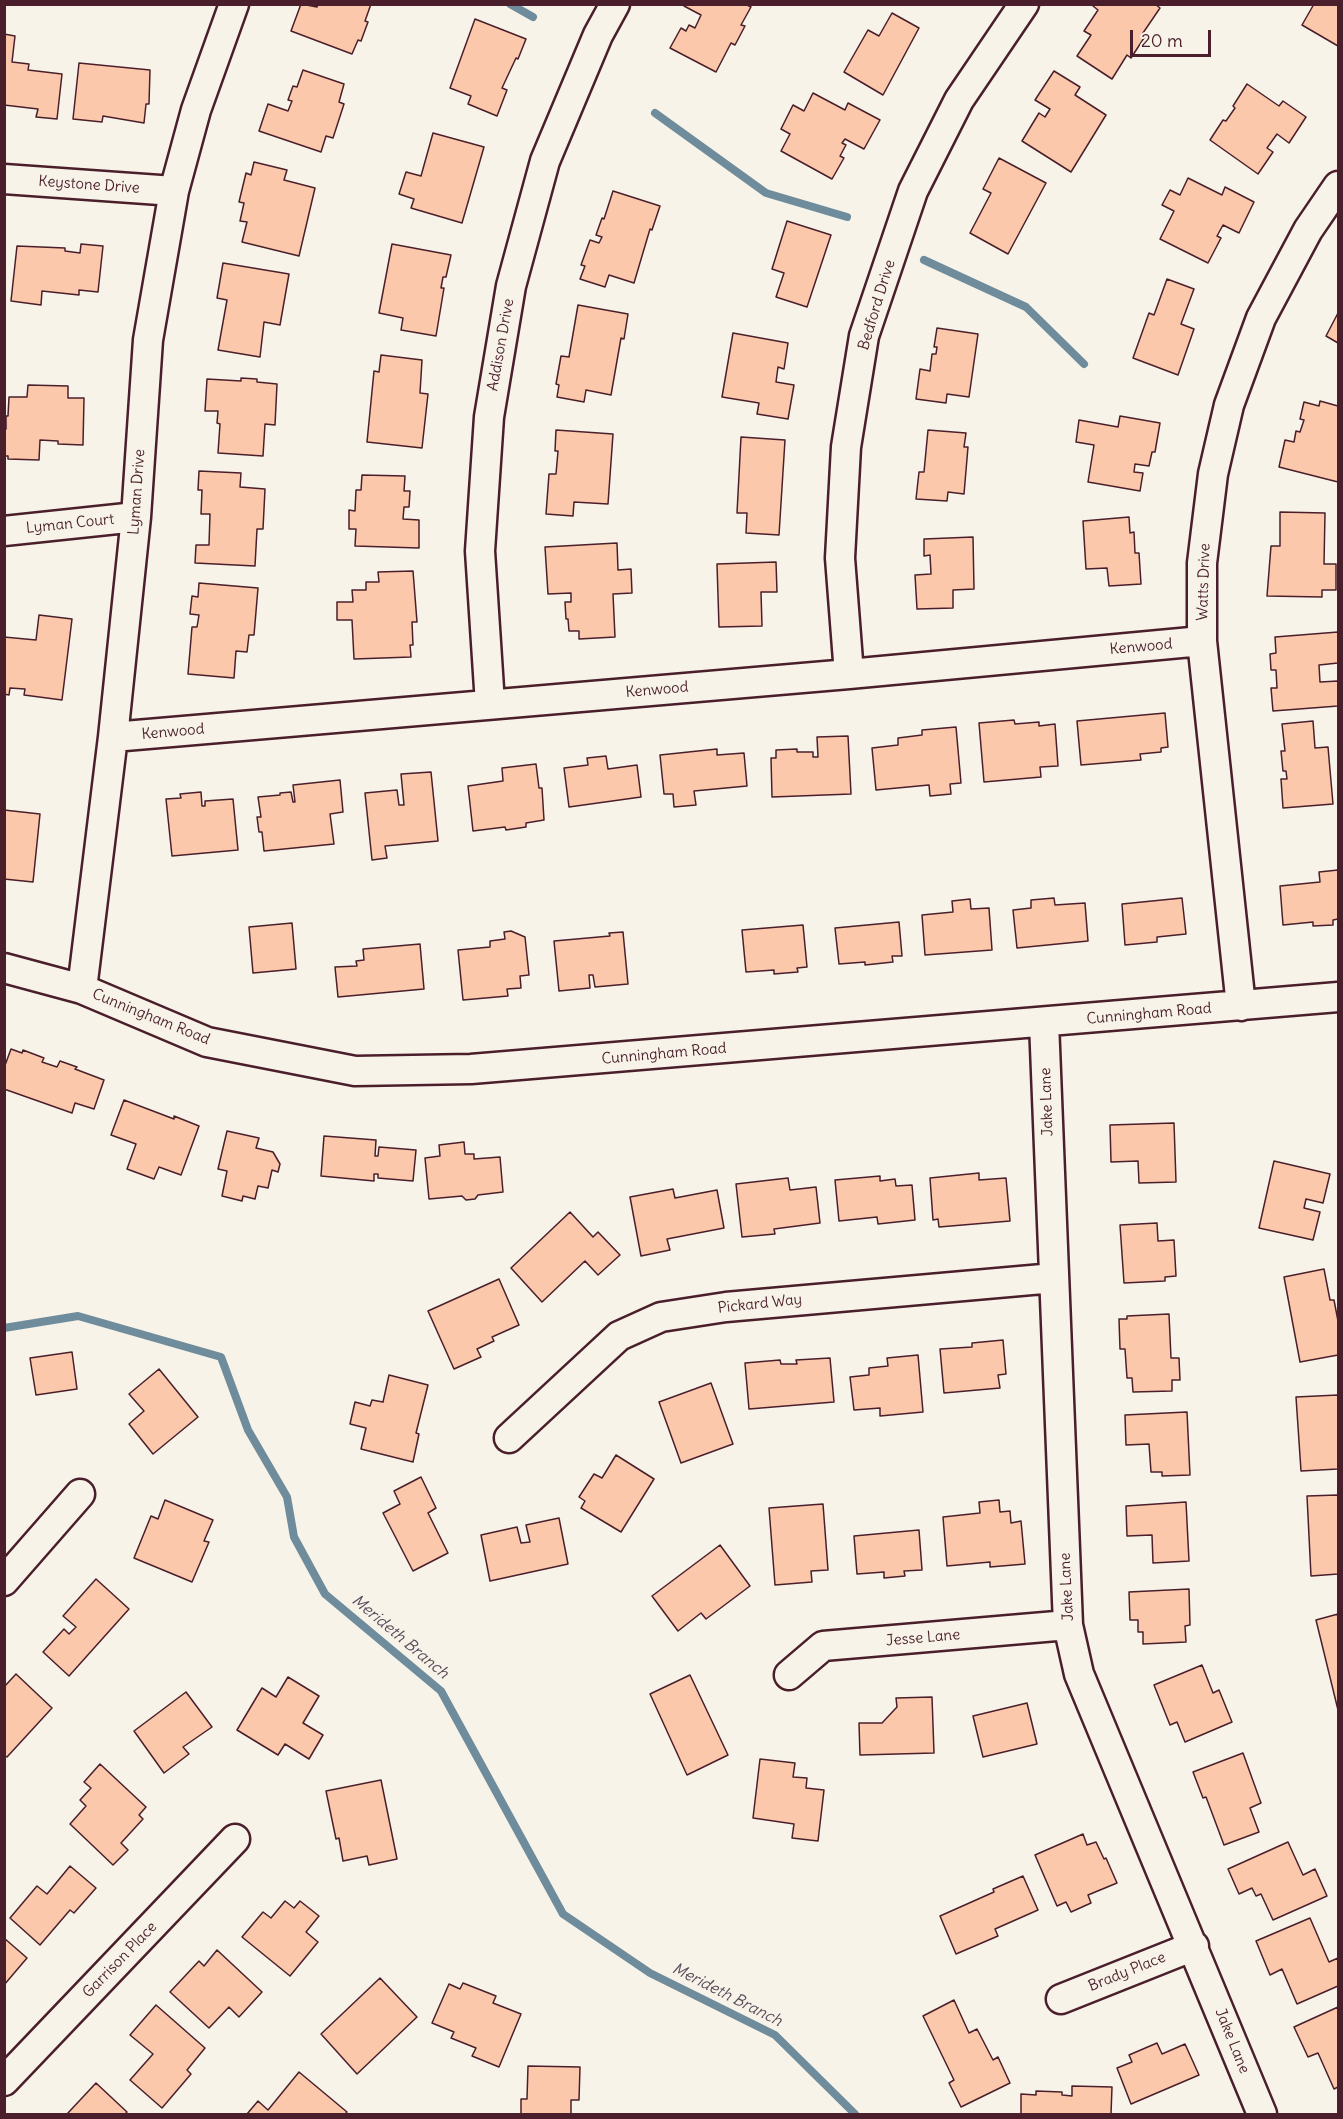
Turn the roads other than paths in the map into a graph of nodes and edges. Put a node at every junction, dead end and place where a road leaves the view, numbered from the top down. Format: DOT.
graph roads {
  1 [pos="234,4"];
  2 [pos="615,4"];
  3 [pos="1024,4"];
  4 [pos="4,179"];
  5 [pos="1338,186"];
  6 [pos="174,190"];
  7 [pos="136,517"];
  8 [pos="4,531"];
  9 [pos="1202,641"];
  10 [pos="849,674"];
  11 [pos="490,705"];
  12 [pos="112,737"];
  13 [pos="4,968"];
  14 [pos="82,989"];
  15 [pos="1338,998"];
  16 [pos="1241,1006"];
  17 [pos="1044,1023"];
  18 [pos="1054,1278"];
  19 [pos="509,1438"];
  20 [pos="80,1494"];
  21 [pos="4,1581"];
  22 [pos="1068,1625"];
  23 [pos="789,1675"];
  24 [pos="235,1839"];
  25 [pos="1194,1946"];
  26 [pos="1061,1999"];
  27 [pos="4,2081"];
  28 [pos="1262,2115"];
  1 -- 6 [label="street, Lyman Drive"];
  2 -- 11 [label="street, Addison Drive"];
  3 -- 10 [label="street, Bedford Drive"];
  4 -- 6 [label="street, Keystone Drive"];
  5 -- 9 [label="street, Watts Drive"];
  6 -- 7 [label="street, Lyman Drive"];
  7 -- 8 [label="street, Lyman Court"];
  7 -- 12 [label="street, Lyman Drive"];
  9 -- 10 [label="street, Kenwood"];
  9 -- 16 [label="street, Watts Drive"];
  10 -- 11 [label="street, Kenwood"];
  11 -- 12 [label="street, Kenwood"];
  12 -- 14 [label="street, Lyman Drive"];
  13 -- 14 [label="street, Cunningham Road"];
  14 -- 17 [label="street, Cunningham Road"];
  15 -- 16 [label="street, Cunningham Road"];
  16 -- 17 [label="street, Cunningham Road"];
  17 -- 18 [label="street, Jake Lane"];
  18 -- 19 [label="street, Pickard Way"];
  18 -- 22 [label="street, Jake Lane"];
  20 -- 21 [label="street"];
  22 -- 23 [label="street, Jesse Lane"];
  22 -- 25 [label="street, Jake Lane"];
  24 -- 27 [label="street, Garrison Place"];
  25 -- 26 [label="street, Brady Place"];
  25 -- 28 [label="street, Jake Lane"];
}
